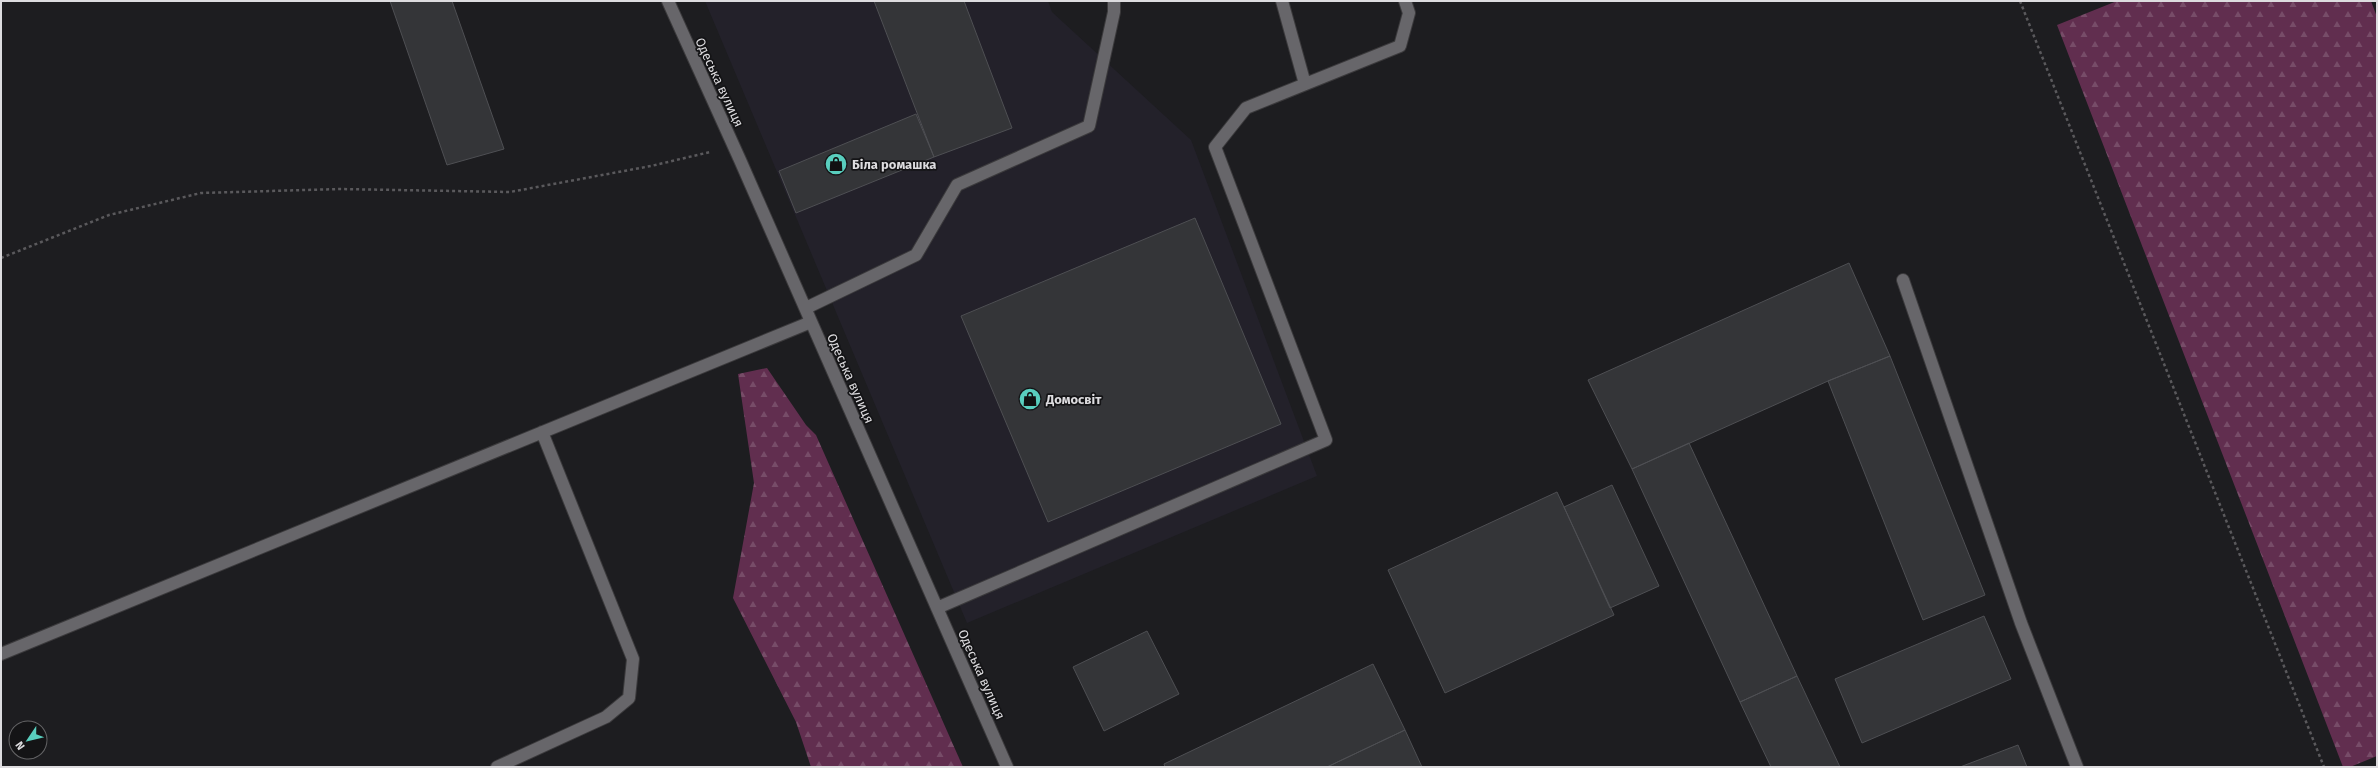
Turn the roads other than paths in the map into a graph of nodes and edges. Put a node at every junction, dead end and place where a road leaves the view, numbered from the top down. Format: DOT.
graph roads {
  1 [pos="668,1"];
  2 [pos="1114,1"];
  3 [pos="1282,1"];
  4 [pos="1405,1"];
  5 [pos="1305,84"];
  6 [pos="1903,280"];
  7 [pos="806,308"];
  8 [pos="811,322"];
  9 [pos="542,432"];
  10 [pos="937,608"];
  11 [pos="1,654"];
  12 [pos="497,767"];
  13 [pos="1007,767"];
  14 [pos="2077,767"];
  1 -- 7 [label="street, Одеська вулиця"];
  2 -- 7 [label="street"];
  3 -- 5 [label="street"];
  4 -- 5 [label="street"];
  5 -- 10 [label="street"];
  6 -- 14 [label="street"];
  7 -- 8 [label="street, Одеська вулиця"];
  8 -- 9 [label="street"];
  8 -- 10 [label="street, Одеська вулиця"];
  9 -- 11 [label="street"];
  9 -- 12 [label="street"];
  10 -- 13 [label="street, Одеська вулиця"];
}
